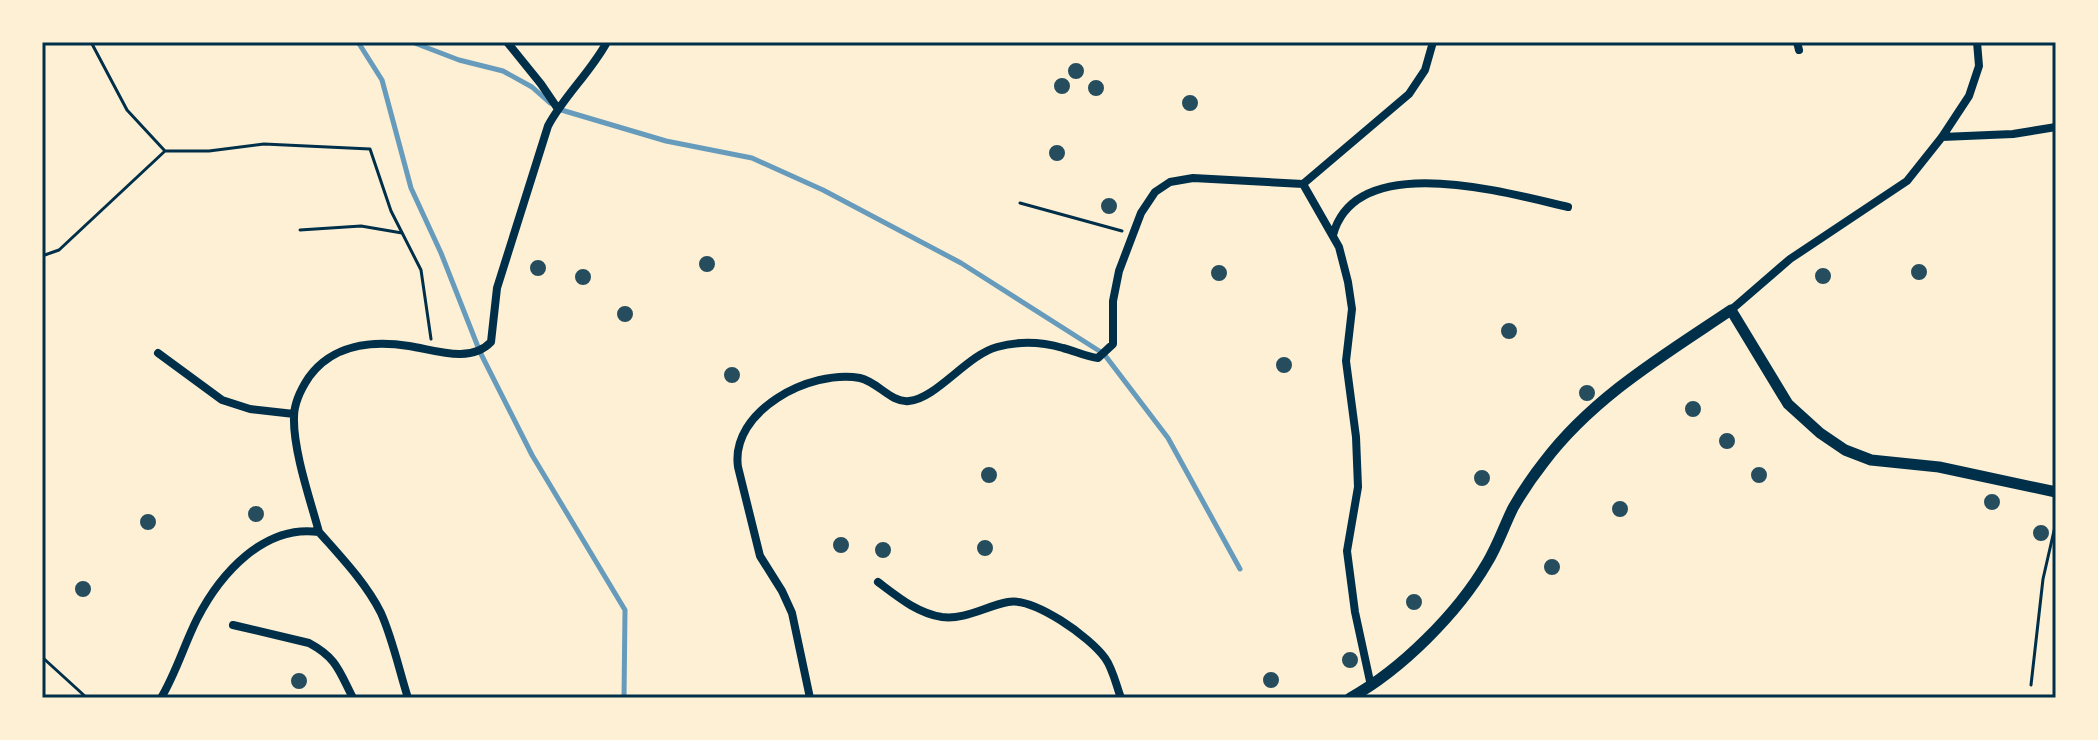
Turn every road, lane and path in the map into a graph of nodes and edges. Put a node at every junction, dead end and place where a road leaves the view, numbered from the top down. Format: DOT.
graph roads {
  1 [pos="91,42"];
  2 [pos="507,42"];
  3 [pos="607,42"];
  4 [pos="1433,42"];
  5 [pos="1977,42"];
  6 [pos="558,109"];
  7 [pos="2056,127"];
  8 [pos="1942,137"];
  9 [pos="165,151"];
  10 [pos="1303,184"];
  11 [pos="1020,203"];
  12 [pos="1568,207"];
  13 [pos="300,230"];
  14 [pos="402,233"];
  15 [pos="1134,234"];
  16 [pos="1333,235"];
  17 [pos="42,256"];
  18 [pos="1731,310"];
  19 [pos="433,350"];
  20 [pos="158,353"];
  21 [pos="294,414"];
  22 [pos="2056,492"];
  23 [pos="2056,522"];
  24 [pos="319,532"];
  25 [pos="878,582"];
  26 [pos="233,625"];
  27 [pos="42,657"];
  28 [pos="2031,685"];
  29 [pos="1371,686"];
  30 [pos="87,698"];
  31 [pos="161,698"];
  32 [pos="353,698"];
  33 [pos="408,698"];
  34 [pos="810,698"];
  35 [pos="1121,698"];
  36 [pos="1350,698"];
  1 -- 9 [label="path"];
  2 -- 6 [label="street"];
  3 -- 6 [label="street"];
  4 -- 10 [label="street"];
  5 -- 8 [label="street"];
  6 -- 19 [label="street"];
  7 -- 8 [label="street"];
  8 -- 18 [label="street"];
  9 -- 14 [label="path"];
  9 -- 17 [label="path"];
  10 -- 15 [label="street"];
  10 -- 16 [label="street"];
  11 -- 15 [label="path"];
  12 -- 16 [label="street"];
  13 -- 14 [label="path"];
  14 -- 19 [label="path"];
  15 -- 34 [label="street"];
  16 -- 29 [label="street"];
  18 -- 22 [label="street"];
  18 -- 29 [label="street"];
  19 -- 21 [label="street"];
  20 -- 21 [label="street"];
  21 -- 24 [label="street"];
  23 -- 28 [label="path"];
  24 -- 31 [label="street"];
  24 -- 33 [label="street"];
  25 -- 35 [label="street"];
  26 -- 32 [label="street"];
  27 -- 30 [label="path"];
  29 -- 36 [label="street"];
}
